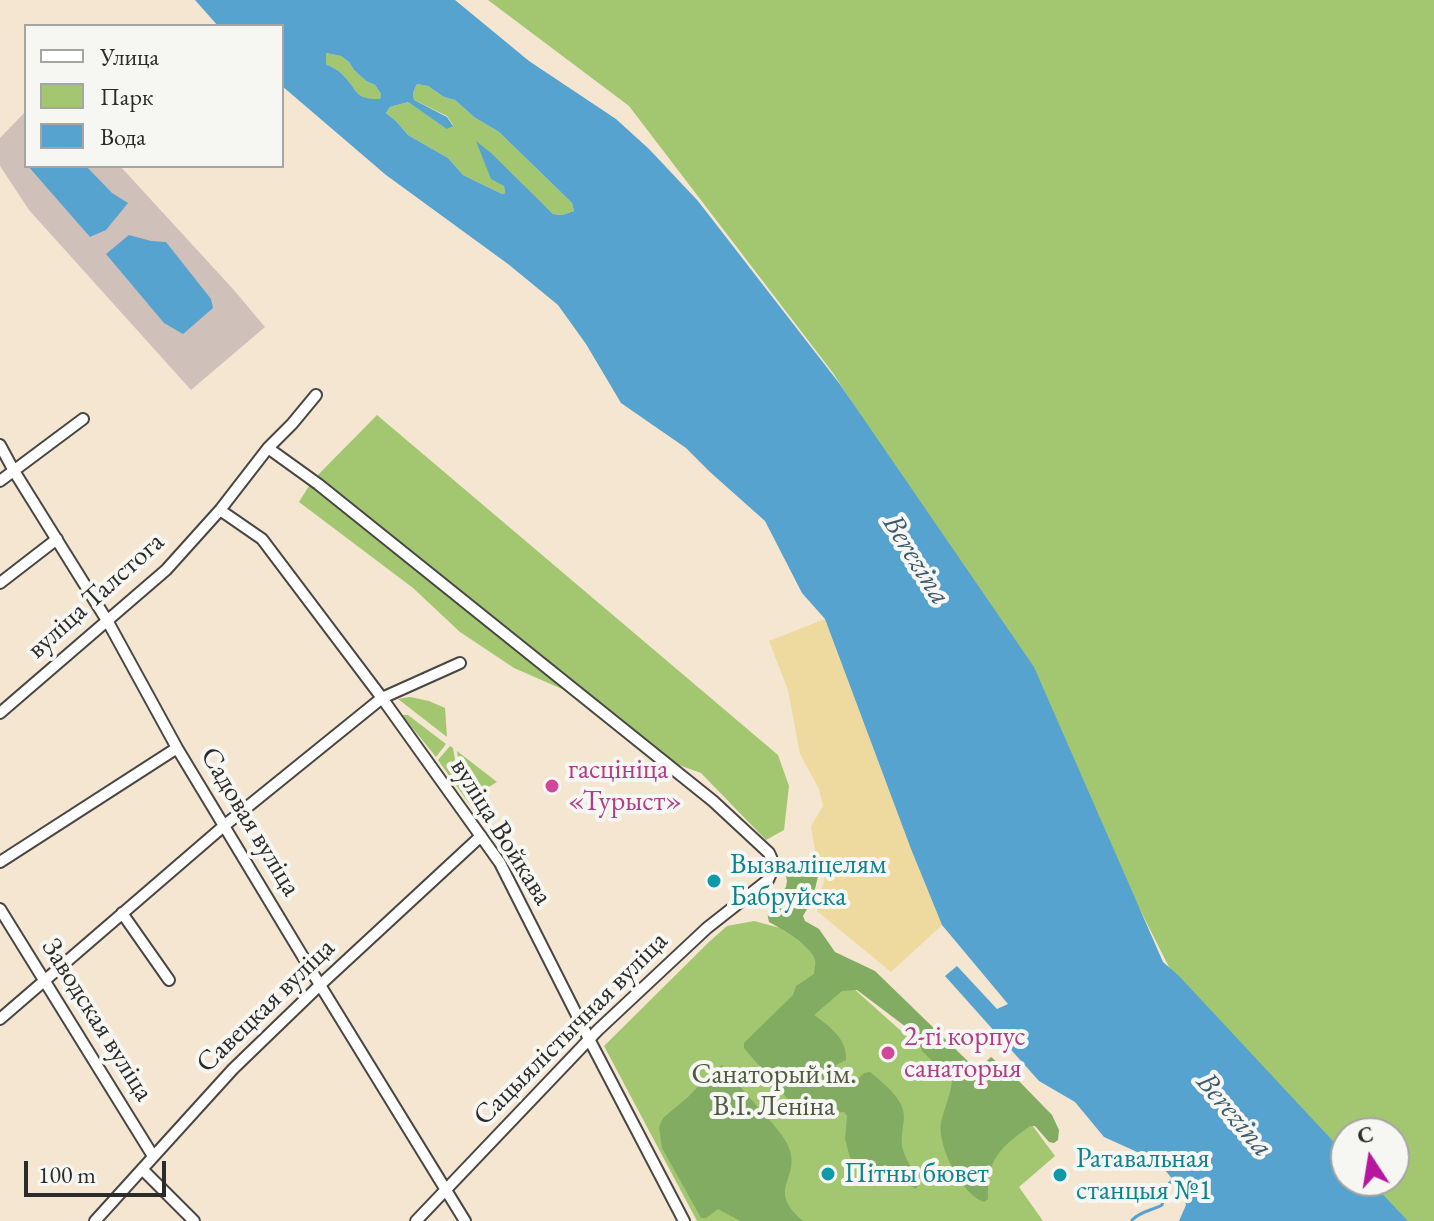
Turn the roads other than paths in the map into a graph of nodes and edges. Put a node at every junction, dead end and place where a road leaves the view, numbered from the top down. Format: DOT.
graph roads {
  1 [pos="316,395"];
  2 [pos="83,419"];
  3 [pos="0,445"];
  4 [pos="268,448"];
  5 [pos="14,471"];
  6 [pos="0,481"];
  7 [pos="220,510"];
  8 [pos="57,539"];
  9 [pos="0,583"];
  10 [pos="108,622"];
  11 [pos="460,663"];
  12 [pos="382,698"];
  13 [pos="0,713"];
  14 [pos="177,748"];
  15 [pos="225,825"];
  16 [pos="481,836"];
  17 [pos="0,862"];
  18 [pos="0,909"];
  19 [pos="122,913"];
  20 [pos="45,979"];
  21 [pos="169,980"];
  22 [pos="320,985"];
  23 [pos="0,1019"];
  24 [pos="589,1039"];
  25 [pos="153,1156"];
  26 [pos="142,1169"];
  27 [pos="446,1189"];
  28 [pos="95,1221"];
  29 [pos="194,1221"];
  30 [pos="416,1221"];
  31 [pos="465,1221"];
  32 [pos="684,1221"];
  1 -- 4 [label="street, вуліца Талстога"];
  2 -- 5 [label="street"];
  3 -- 5 [label="street, Садовая вуліца"];
  4 -- 7 [label="street, вуліца Талстога"];
  4 -- 24 [label="street, Сацыялістычная вуліца"];
  5 -- 6 [label="street"];
  5 -- 8 [label="street, Садовая вуліца"];
  7 -- 10 [label="street, вуліца Талстога"];
  7 -- 12 [label="street, вуліца Войкава"];
  8 -- 9 [label="street"];
  8 -- 10 [label="street, Садовая вуліца"];
  10 -- 13 [label="street, вуліца Талстога"];
  10 -- 14 [label="street, Садовая вуліца"];
  11 -- 12 [label="street"];
  12 -- 15 [label="street"];
  12 -- 16 [label="street, вуліца Войкава"];
  14 -- 15 [label="street, Садовая вуліца"];
  14 -- 17 [label="street"];
  15 -- 19 [label="street"];
  15 -- 22 [label="street, Садовая вуліца"];
  16 -- 22 [label="street, Савецкая вуліца"];
  16 -- 24 [label="street, вуліца Войкава"];
  18 -- 20 [label="street, Заводская вуліца"];
  19 -- 20 [label="street"];
  19 -- 21 [label="street"];
  20 -- 23 [label="street"];
  20 -- 25 [label="street, Заводская вуліца"];
  22 -- 25 [label="street, Савецкая вуліца"];
  22 -- 27 [label="street, Садовая вуліца"];
  24 -- 27 [label="street, Сацыялістычная вуліца"];
  24 -- 32 [label="street, вуліца Войкава"];
  25 -- 26 [label="street, Савецкая вуліца"];
  26 -- 28 [label="street, Савецкая вуліца"];
  26 -- 29 [label="street"];
  27 -- 30 [label="street, Сацыялістычная вуліца"];
  27 -- 31 [label="street, Садовая вуліца"];
}
